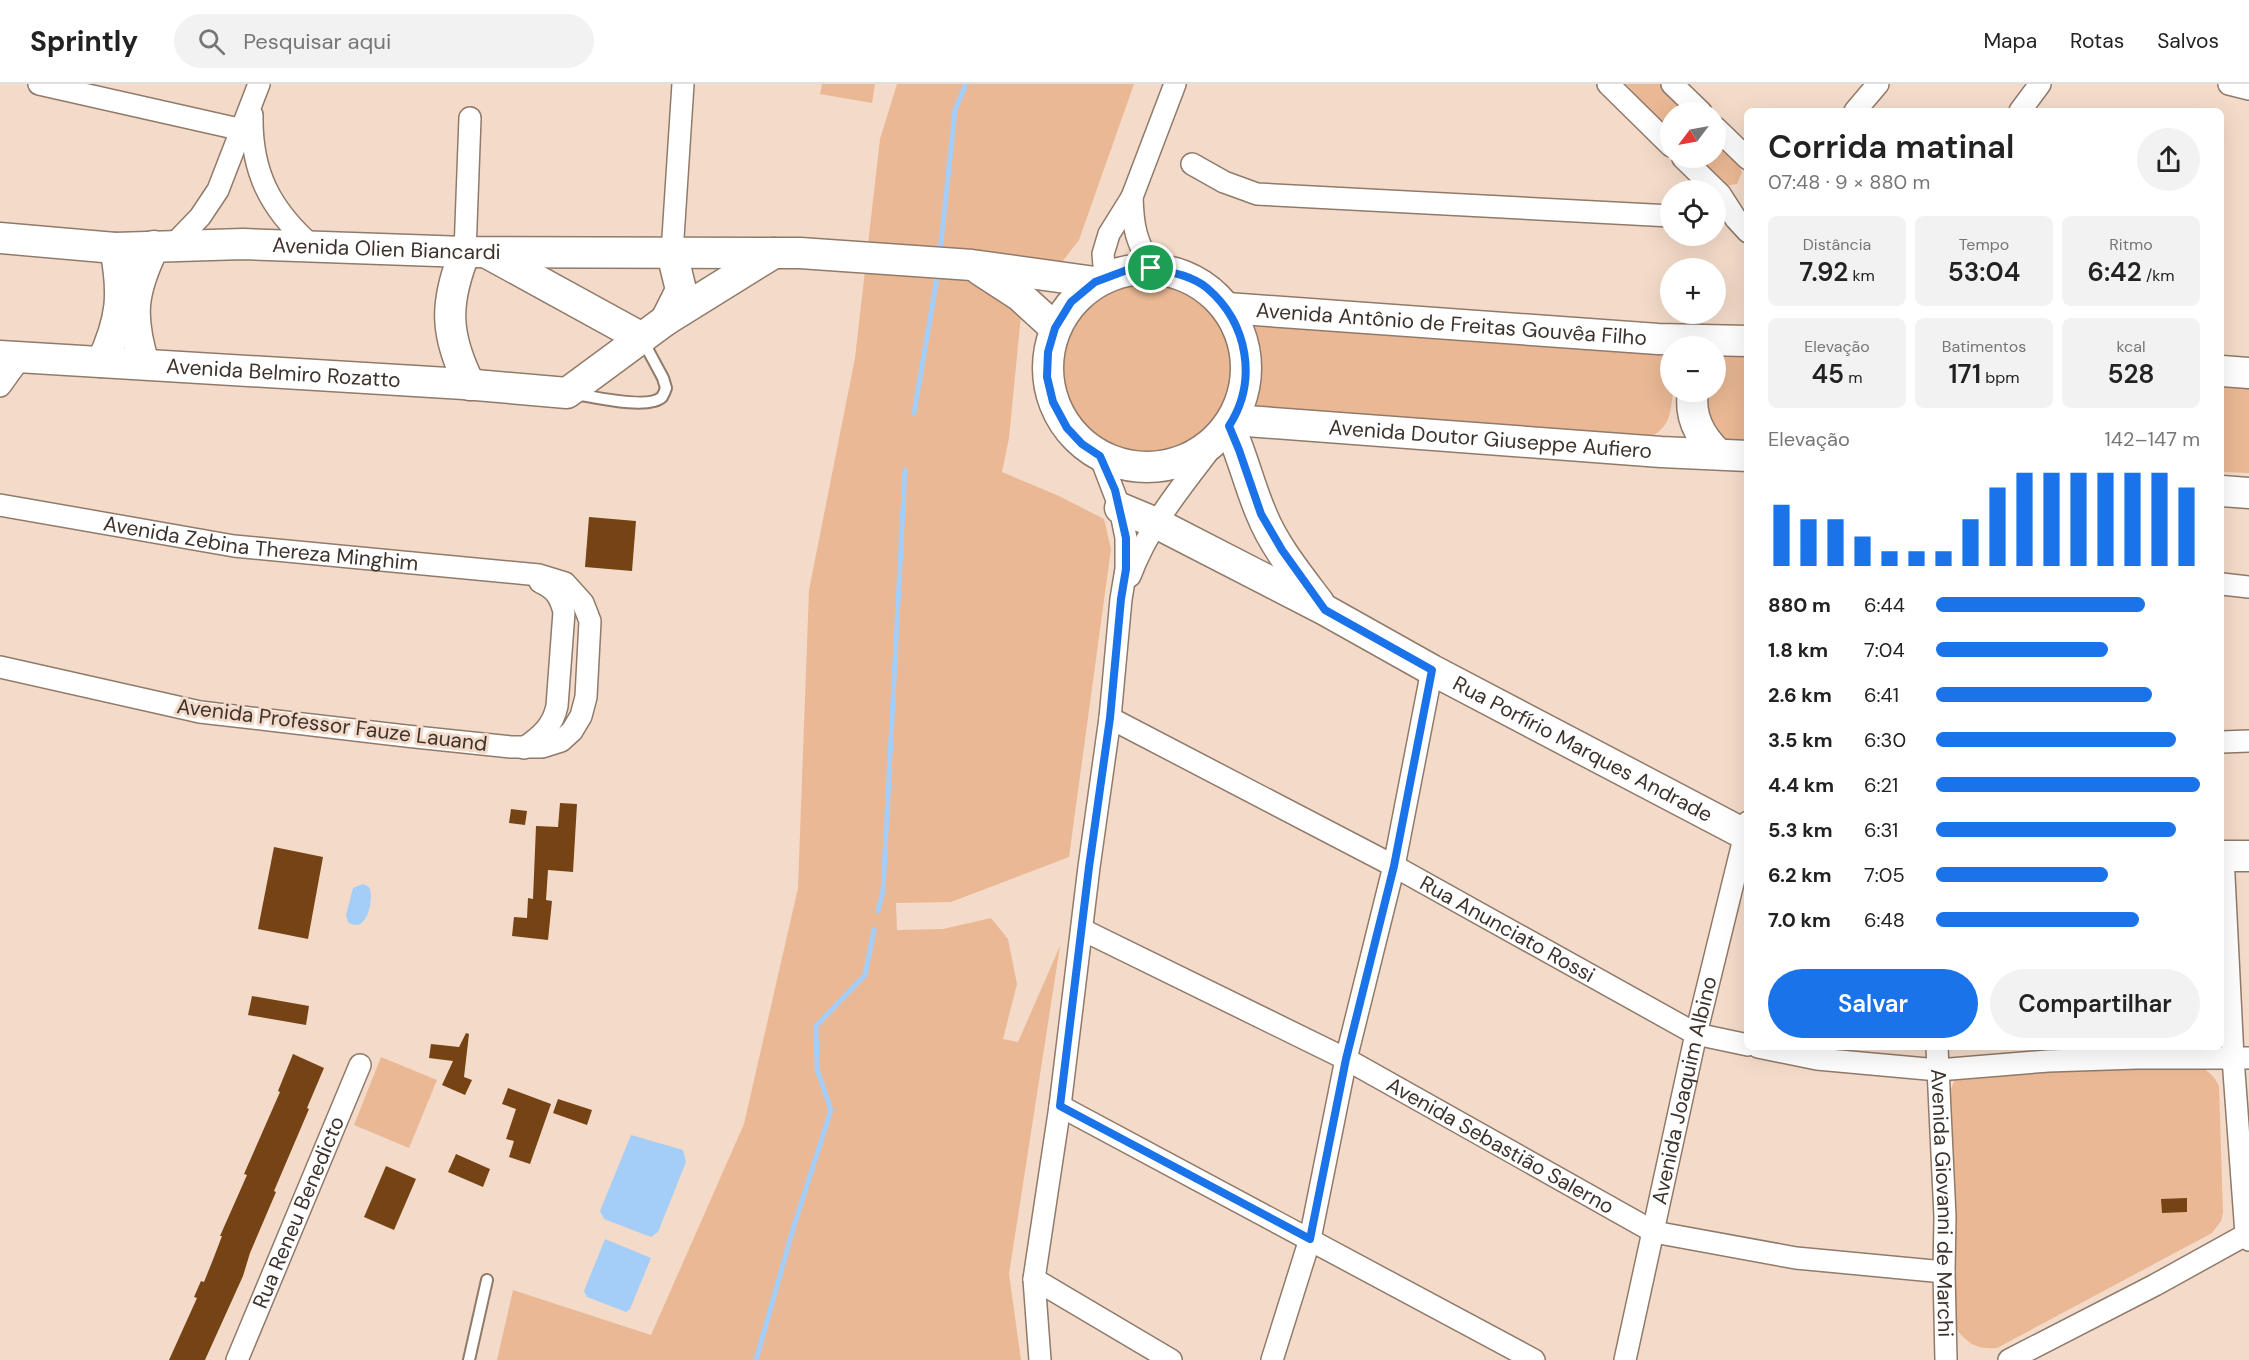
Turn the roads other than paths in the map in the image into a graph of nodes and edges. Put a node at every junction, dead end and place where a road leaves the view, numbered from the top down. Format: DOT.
graph roads {
  1 [pos="39,84"];
  2 [pos="683,84"];
  3 [pos="1175,84"];
  4 [pos="1608,84"];
  5 [pos="1672,84"];
  6 [pos="1878,84"];
  7 [pos="2040,84"];
  8 [pos="2229,84"];
  9 [pos="2249,89"];
  10 [pos="256,93"];
  11 [pos="1691,102"];
  12 [pos="1857,108"];
  13 [pos="2022,108"];
  14 [pos="470,118"];
  15 [pos="243,130"];
  16 [pos="1660,135"];
  17 [pos="1726,138"];
  18 [pos="1744,155"];
  19 [pos="1192,164"];
  20 [pos="1693,168"];
  21 [pos="1132,197"];
  22 [pos="1660,215"];
  23 [pos="1739,218"];
  24 [pos="0,238"];
  25 [pos="163,246"];
  26 [pos="312,246"];
  27 [pos="115,248"];
  28 [pos="476,252"];
  29 [pos="672,253"];
  30 [pos="760,253"];
  31 [pos="968,265"];
  32 [pos="1151,268"];
  33 [pos="1100,280"];
  34 [pos="1227,308"];
  35 [pos="666,320"];
  36 [pos="1055,328"];
  37 [pos="642,338"];
  38 [pos="1660,346"];
  39 [pos="11,356"];
  40 [pos="102,362"];
  41 [pos="144,364"];
  42 [pos="2224,371"];
  43 [pos="2249,373"];
  44 [pos="470,385"];
  45 [pos="0,386"];
  46 [pos="567,393"];
  47 [pos="1684,402"];
  48 [pos="1693,402"];
  49 [pos="1226,429"];
  50 [pos="1661,452"];
  51 [pos="1718,454"];
  52 [pos="1100,456"];
  53 [pos="1744,456"];
  54 [pos="2224,491"];
  55 [pos="2249,493"];
  56 [pos="0,505"];
  57 [pos="1120,508"];
  58 [pos="1156,523"];
  59 [pos="2224,584"];
  60 [pos="2249,587"];
  61 [pos="1121,599"];
  62 [pos="1325,610"];
  63 [pos="0,667"];
  64 [pos="1432,670"];
  65 [pos="1110,718"];
  66 [pos="2249,741"];
  67 [pos="2224,742"];
  68 [pos="524,748"];
  69 [pos="1744,829"];
  70 [pos="1744,843"];
  71 [pos="2231,856"];
  72 [pos="1394,866"];
  73 [pos="1083,930"];
  74 [pos="1696,1034"];
  75 [pos="1744,1044"];
  76 [pos="1773,1050"];
  77 [pos="1937,1050"];
  78 [pos="2241,1058"];
  79 [pos="1346,1059"];
  80 [pos="360,1065"];
  81 [pos="1938,1071"];
  82 [pos="1060,1106"];
  83 [pos="1654,1232"];
  84 [pos="2248,1236"];
  85 [pos="1310,1239"];
  86 [pos="1944,1272"];
  87 [pos="1034,1279"];
  88 [pos="486,1280"];
  89 [pos="237,1360"];
  90 [pos="469,1360"];
  91 [pos="1040,1360"];
  92 [pos="1171,1360"];
  93 [pos="1272,1360"];
  94 [pos="1534,1360"];
  95 [pos="1625,1360"];
  96 [pos="1946,1360"];
  97 [pos="2009,1360"];
  1 -- 15 [label="street"];
  2 -- 29 [label="street"];
  3 -- 21 [label="street"];
  4 -- 16 [label="street"];
  5 -- 11 [label="street"];
  6 -- 12 [label="street"];
  7 -- 13 [label="street"];
  8 -- 9 [label="street"];
  10 -- 15 [label="street"];
  10 -- 26 [label="street"];
  14 -- 28 [label="street"];
  15 -- 25 [label="street"];
  17 -- 18 [label="street"];
  19 -- 22 [label="street"];
  20 -- 23 [label="street"];
  21 -- 32 [label="street"];
  21 -- 33 [label="street"];
  24 -- 27 [label="street, Avenida Olien Biancardi"];
  25 -- 26 [label="street, Avenida Olien Biancardi"];
  25 -- 27 [label="street, Avenida Olien Biancardi"];
  25 -- 41 [label="street"];
  26 -- 28 [label="street, Avenida Olien Biancardi"];
  27 -- 40 [label="street"];
  28 -- 29 [label="street, Avenida Olien Biancardi"];
  28 -- 37 [label="street"];
  28 -- 44 [label="street"];
  29 -- 30 [label="street, Avenida Olien Biancardi"];
  29 -- 35 [label="street"];
  30 -- 31 [label="street, Avenida Olien Biancardi"];
  30 -- 35 [label="street"];
  31 -- 33 [label="street, Avenida Olien Biancardi"];
  31 -- 36 [label="street"];
  32 -- 33 [label="street"];
  32 -- 34 [label="street"];
  33 -- 36 [label="street"];
  34 -- 38 [label="street, Avenida Antônio de Freitas Gouvêa Filho"];
  34 -- 49 [label="street"];
  35 -- 37 [label="street"];
  36 -- 52 [label="street"];
  37 -- 46 [label="street"];
  37 -- 46 [label="lane"];
  39 -- 40 [label="street, Avenida Belmiro Rozatto"];
  39 -- 45 [label="street"];
  40 -- 41 [label="street, Avenida Belmiro Rozatto"];
  41 -- 44 [label="street, Avenida Belmiro Rozatto"];
  42 -- 43 [label="street"];
  44 -- 46 [label="street, Avenida Belmiro Rozatto"];
  47 -- 50 [label="street"];
  48 -- 51 [label="street"];
  49 -- 50 [label="street, Avenida Doutor Giuseppe Aufiero"];
  49 -- 52 [label="street"];
  49 -- 58 [label="street"];
  49 -- 62 [label="street, Rua Porfírio Marques Andrade"];
  50 -- 51 [label="street, Avenida Doutor Giuseppe Aufiero"];
  51 -- 53 [label="street, Avenida Doutor Giuseppe Aufiero"];
  52 -- 57 [label="street"];
  54 -- 55 [label="street"];
  56 -- 68 [label="street, Avenida Zebina Thereza Minghim"];
  57 -- 58 [label="street, Rua Porfírio Marques Andrade"];
  57 -- 61 [label="street"];
  58 -- 61 [label="street"];
  58 -- 62 [label="street, Rua Porfírio Marques Andrade"];
  59 -- 60 [label="street"];
  61 -- 65 [label="street"];
  62 -- 64 [label="street, Rua Porfírio Marques Andrade"];
  63 -- 68 [label="street, Avenida Professor Fauze Lauand"];
  64 -- 69 [label="street, Rua Porfírio Marques Andrade"];
  64 -- 72 [label="street"];
  65 -- 72 [label="street, Rua Anunciato Rossi"];
  65 -- 73 [label="street"];
  66 -- 67 [label="street"];
  70 -- 74 [label="street, Avenida Joaquim Albino"];
  71 -- 78 [label="street"];
  72 -- 74 [label="street, Rua Anunciato Rossi"];
  72 -- 79 [label="street"];
  73 -- 79 [label="street, Avenida Sebastião Salerno"];
  73 -- 82 [label="street"];
  74 -- 75 [label="street, Rua Anunciato Rossi"];
  74 -- 83 [label="street, Avenida Joaquim Albino"];
  76 -- 81 [label="street"];
  77 -- 81 [label="street, Avenida Giovanni de Marchi"];
  78 -- 81 [label="street"];
  78 -- 84 [label="street"];
  79 -- 83 [label="street, Avenida Sebastião Salerno"];
  79 -- 85 [label="street"];
  80 -- 89 [label="street, Rua Reneu Benedicto"];
  81 -- 86 [label="street, Avenida Giovanni de Marchi"];
  82 -- 85 [label="street"];
  82 -- 87 [label="street"];
  83 -- 86 [label="street, Avenida Sebastião Salerno"];
  83 -- 95 [label="street, Avenida Joaquim Albino"];
  84 -- 97 [label="street"];
  85 -- 93 [label="street"];
  85 -- 94 [label="street"];
  86 -- 96 [label="street, Avenida Giovanni de Marchi"];
  87 -- 91 [label="street"];
  87 -- 92 [label="street"];
  88 -- 90 [label="lane"];
}
